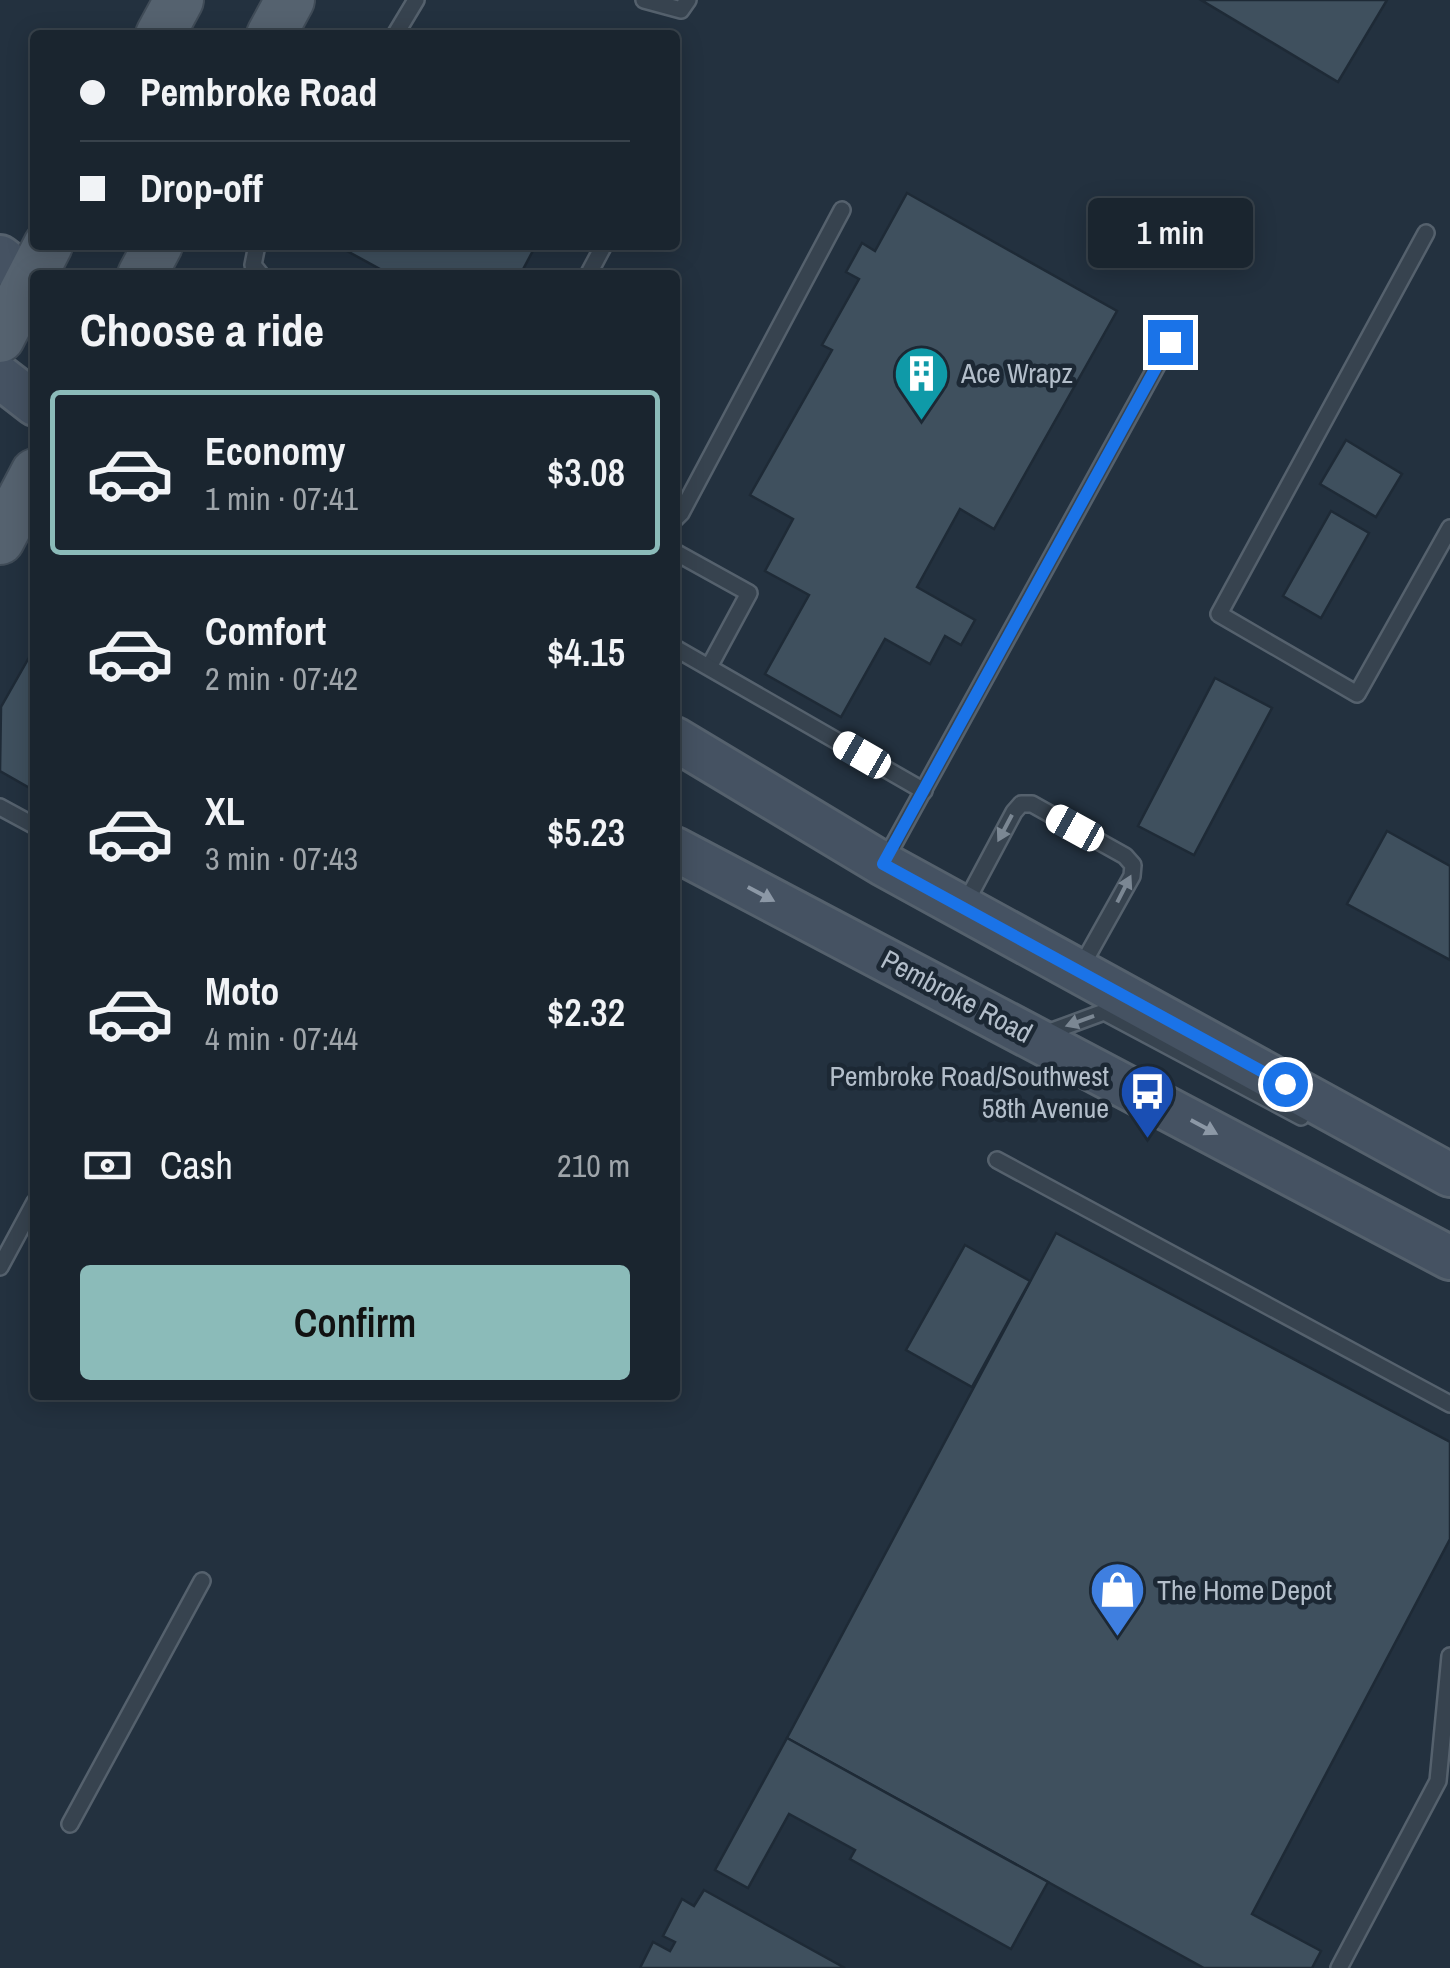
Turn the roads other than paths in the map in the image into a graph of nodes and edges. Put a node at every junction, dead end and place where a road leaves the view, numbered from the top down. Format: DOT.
graph roads {
  1 [pos="179,0"];
  2 [pos="290,0"];
  3 [pos="416,0"];
  4 [pos="644,0"];
  5 [pos="688,0"];
  6 [pos="163,30"];
  7 [pos="274,30"];
  8 [pos="398,30"];
  9 [pos="842,210"];
  10 [pos="1426,233"];
  11 [pos="28,266"];
  12 [pos="0,338"];
  13 [pos="1170,342"];
  14 [pos="0,377"];
  15 [pos="30,400"];
  16 [pos="30,482"];
  17 [pos="680,514"];
  18 [pos="1450,528"];
  19 [pos="0,540"];
  20 [pos="680,555"];
  21 [pos="680,651"];
  22 [pos="709,667"];
  23 [pos="680,743"];
  24 [pos="924,790"];
  25 [pos="0,808"];
  26 [pos="30,823"];
  27 [pos="680,852"];
  28 [pos="883,864"];
  29 [pos="963,908"];
  30 [pos="1079,972"];
  31 [pos="1036,1037"];
  32 [pos="1311,1122"];
  33 [pos="997,1160"];
  34 [pos="1438,1176"];
  35 [pos="30,1211"];
  36 [pos="1450,1258"];
  37 [pos="0,1267"];
  38 [pos="1450,1404"];
  39 [pos="202,1581"];
  40 [pos="1450,1656"];
  41 [pos="70,1824"];
  42 [pos="1340,1968"];
  1 -- 6 [label="main road"];
  2 -- 7 [label="main road"];
  3 -- 8 [label="lane"];
  4 -- 5 [label="lane"];
  9 -- 17 [label="lane"];
  10 -- 18 [label="lane"];
  11 -- 12 [label="main road"];
  13 -- 24 [label="lane"];
  14 -- 15 [label="main road"];
  16 -- 19 [label="main road"];
  20 -- 22 [label="lane"];
  21 -- 22 [label="lane"];
  22 -- 24 [label="lane"];
  23 -- 28 [label="main road"];
  24 -- 28 [label="lane"];
  25 -- 26 [label="lane"];
  27 -- 31 [label="main road, Pembroke Road, one-way"];
  28 -- 29 [label="main road"];
  29 -- 30 [label="main road"];
  30 -- 29 [label="lane, one-way"];
  30 -- 34 [label="main road"];
  32 -- 31 [label="lane, one-way"];
  31 -- 36 [label="main road, Pembroke Road, one-way"];
  33 -- 38 [label="lane"];
  35 -- 37 [label="lane"];
  39 -- 41 [label="lane"];
  40 -- 42 [label="lane"];
}
